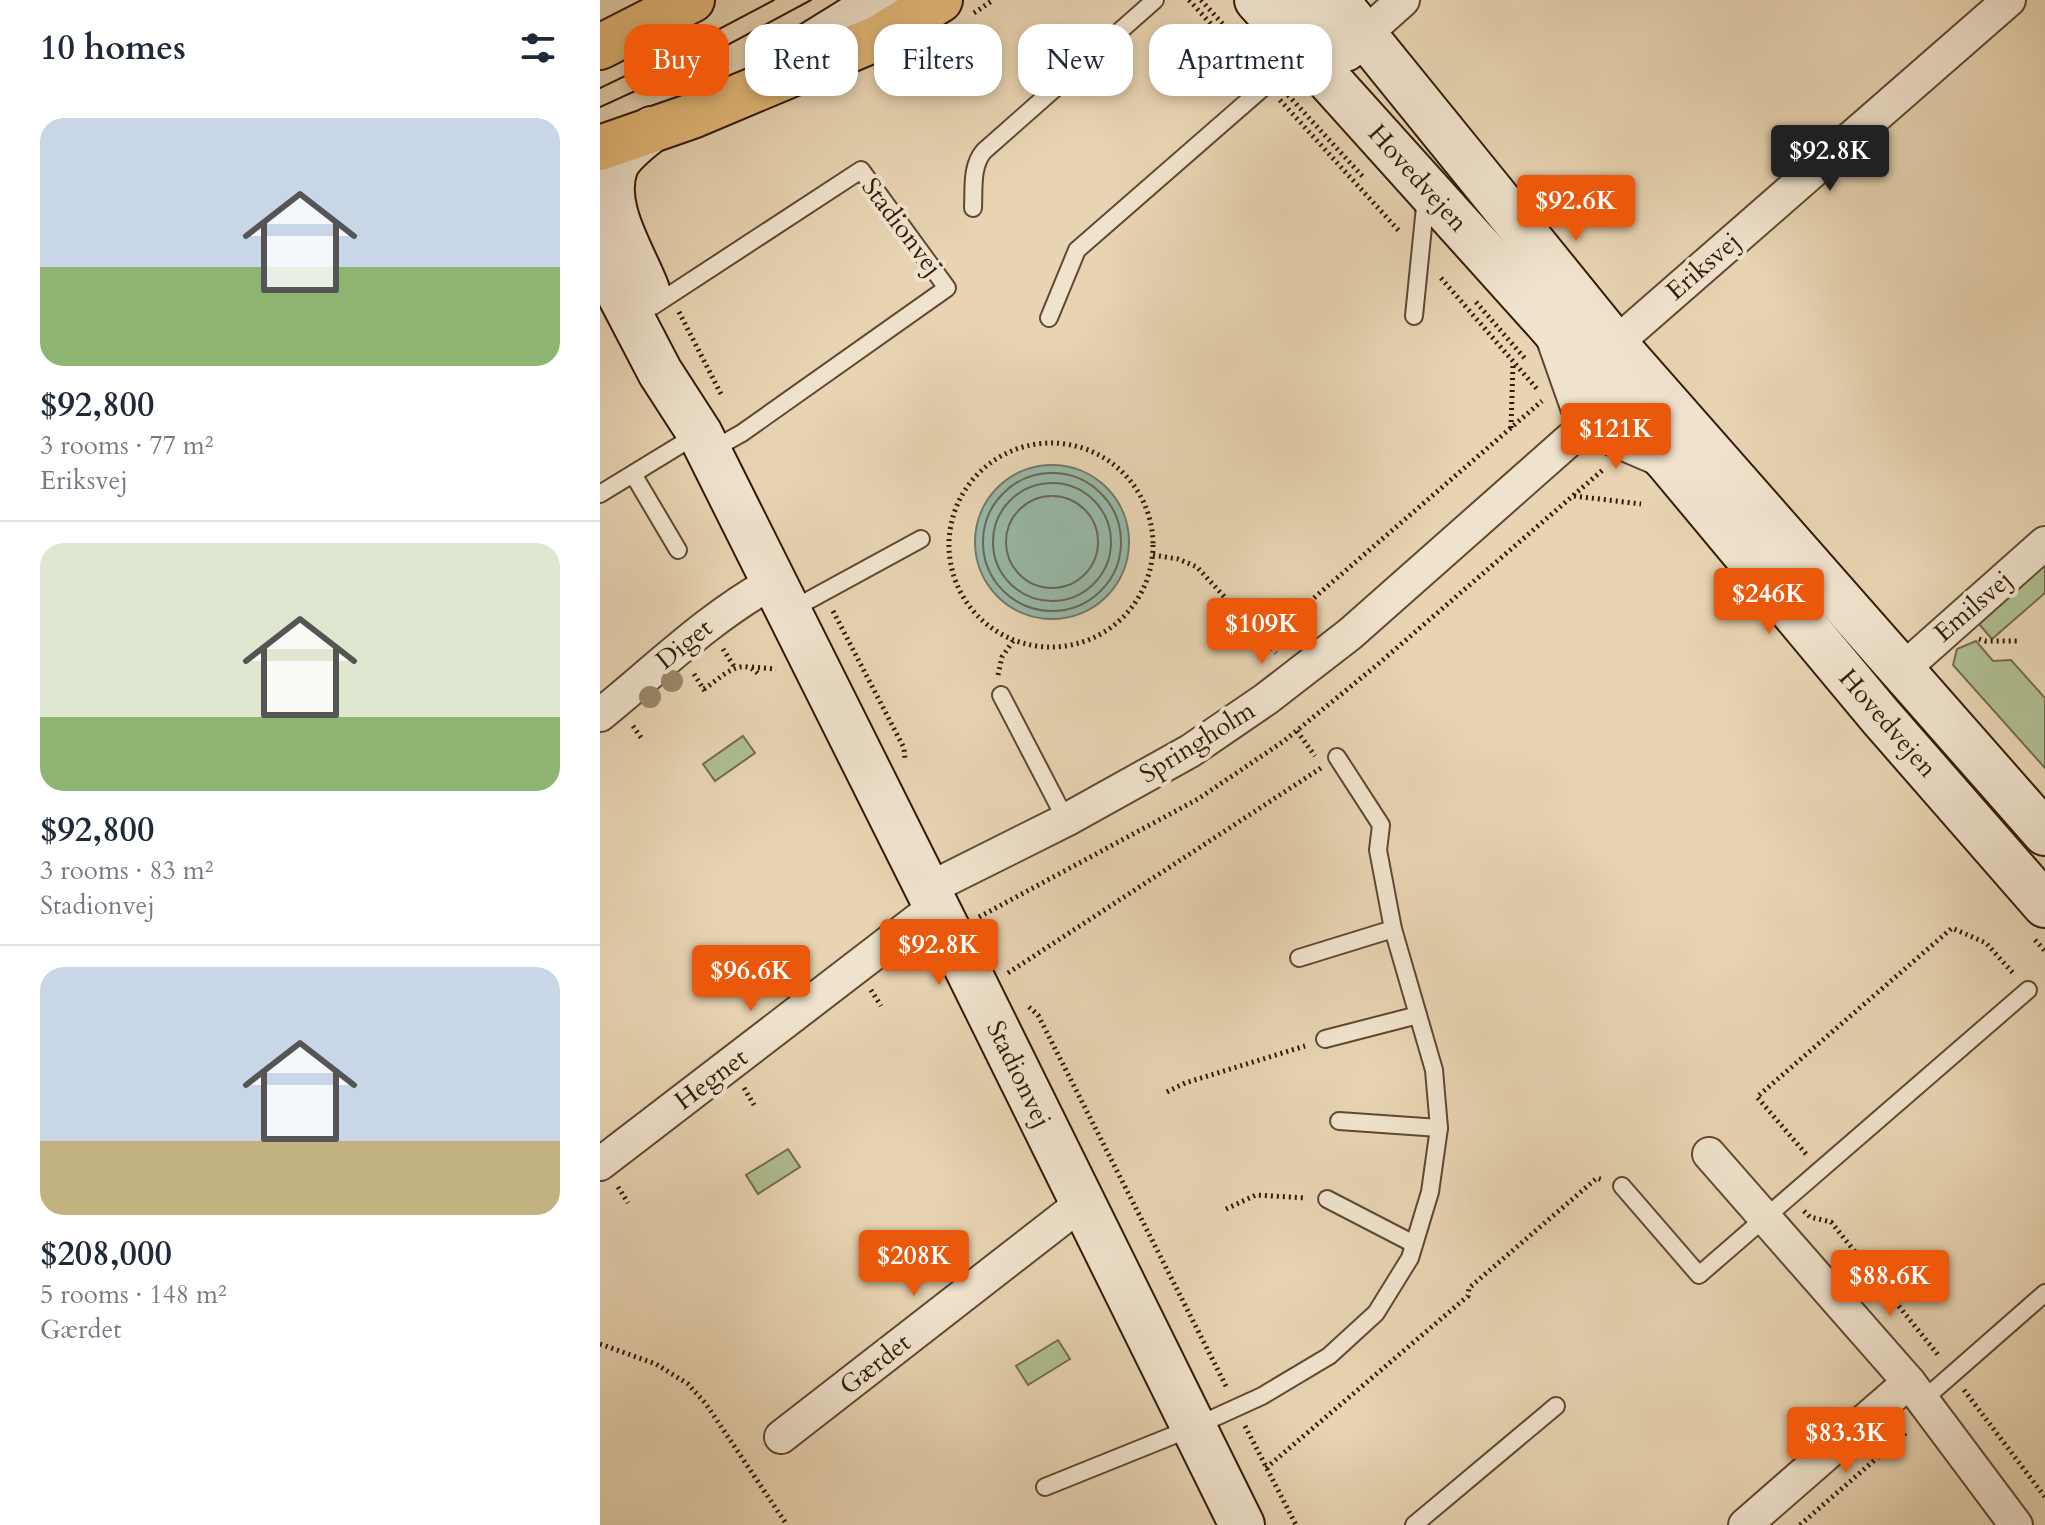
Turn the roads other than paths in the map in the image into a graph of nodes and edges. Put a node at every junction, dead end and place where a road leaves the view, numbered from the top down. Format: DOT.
graph roads {
  1 [pos="692,0"];
  2 [pos="883,0"];
  3 [pos="940,0"];
  4 [pos="1155,0"];
  5 [pos="1257,0"];
  6 [pos="1299,0"];
  7 [pos="1336,0"];
  8 [pos="1403,0"];
  9 [pos="2009,0"];
  10 [pos="1279,24"];
  11 [pos="1364,35"];
  12 [pos="600,47"];
  13 [pos="1332,83"];
  14 [pos="1251,96"];
  15 [pos="672,122"];
  16 [pos="600,148"];
  17 [pos="1485,184"];
  18 [pos="1428,188"];
  19 [pos="973,208"];
  20 [pos="600,257"];
  21 [pos="653,306"];
  22 [pos="1414,316"];
  23 [pos="1049,318"];
  24 [pos="1546,321"];
  25 [pos="1615,344"];
  26 [pos="1584,427"];
  27 [pos="700,435"];
  28 [pos="1670,464"];
  29 [pos="633,474"];
  30 [pos="600,494"];
  31 [pos="921,539"];
  32 [pos="2038,548"];
  33 [pos="678,550"];
  34 [pos="781,596"];
  35 [pos="1902,670"];
  36 [pos="1001,695"];
  37 [pos="600,715"];
  38 [pos="1337,757"];
  39 [pos="1066,820"];
  40 [pos="2045,833"];
  41 [pos="932,898"];
  42 [pos="2045,905"];
  43 [pos="1393,929"];
  44 [pos="1299,958"];
  45 [pos="2028,990"];
  46 [pos="1418,1015"];
  47 [pos="1325,1039"];
  48 [pos="1339,1121"];
  49 [pos="1439,1128"];
  50 [pos="1709,1154"];
  51 [pos="600,1164"];
  52 [pos="1622,1186"];
  53 [pos="1327,1199"];
  54 [pos="1082,1203"];
  55 [pos="1765,1217"];
  56 [pos="1414,1244"];
  57 [pos="2045,1293"];
  58 [pos="1921,1398"];
  59 [pos="1556,1406"];
  60 [pos="1194,1427"];
  61 [pos="781,1437"];
  62 [pos="1045,1487"];
  63 [pos="1242,1525"];
  64 [pos="1414,1525"];
  65 [pos="1745,1525"];
  66 [pos="2016,1525"];
  1 -- 12 [label="main road"];
  2 -- 15 [label="main road, Stadionvej"];
  3 -- 15 [label="main road"];
  4 -- 19 [label="lane"];
  5 -- 10 [label="main road, Hovedvejen"];
  6 -- 17 [label="main road"];
  7 -- 11 [label="main road, Hovedvejen"];
  8 -- 11 [label="street"];
  9 -- 25 [label="street, Eriksvej"];
  11 -- 17 [label="main road, Hovedvejen"];
  13 -- 18 [label="main road, Hovedvejen"];
  14 -- 23 [label="lane"];
  15 -- 16 [label="main road"];
  15 -- 21 [label="main road, Stadionvej"];
  17 -- 25 [label="main road, Hovedvejen"];
  18 -- 22 [label="lane"];
  18 -- 24 [label="main road, Hovedvejen"];
  20 -- 27 [label="main road, Stadionvej"];
  21 -- 27 [label="main road, Stadionvej"];
  21 -- 27 [label="lane, Stadionvej"];
  24 -- 26 [label="street"];
  24 -- 28 [label="main road, Hovedvejen"];
  25 -- 35 [label="main road, Hovedvejen"];
  26 -- 28 [label="street"];
  26 -- 39 [label="street, Springholm"];
  27 -- 29 [label="lane"];
  27 -- 34 [label="main road, Stadionvej"];
  28 -- 42 [label="main road, Hovedvejen"];
  29 -- 30 [label="lane"];
  29 -- 33 [label="lane"];
  31 -- 34 [label="lane"];
  32 -- 35 [label="street, Emilsvej"];
  34 -- 37 [label="street, Diget"];
  34 -- 41 [label="main road, Stadionvej"];
  35 -- 40 [label="main road, Hovedvejen"];
  36 -- 39 [label="lane"];
  38 -- 43 [label="lane"];
  39 -- 41 [label="street, Springholm"];
  41 -- 51 [label="street, Hegnet"];
  41 -- 54 [label="main road, Stadionvej"];
  43 -- 44 [label="lane"];
  43 -- 46 [label="lane"];
  45 -- 55 [label="lane"];
  46 -- 47 [label="lane"];
  46 -- 49 [label="lane"];
  48 -- 49 [label="lane"];
  49 -- 56 [label="lane"];
  50 -- 55 [label="street"];
  52 -- 55 [label="lane"];
  53 -- 56 [label="lane"];
  54 -- 60 [label="main road, Stadionvej"];
  54 -- 61 [label="street, Gærdet"];
  55 -- 58 [label="street"];
  56 -- 60 [label="lane"];
  57 -- 58 [label="lane"];
  58 -- 65 [label="street"];
  58 -- 66 [label="street"];
  59 -- 64 [label="lane"];
  60 -- 62 [label="lane"];
  60 -- 63 [label="main road, Stadionvej"];
}
